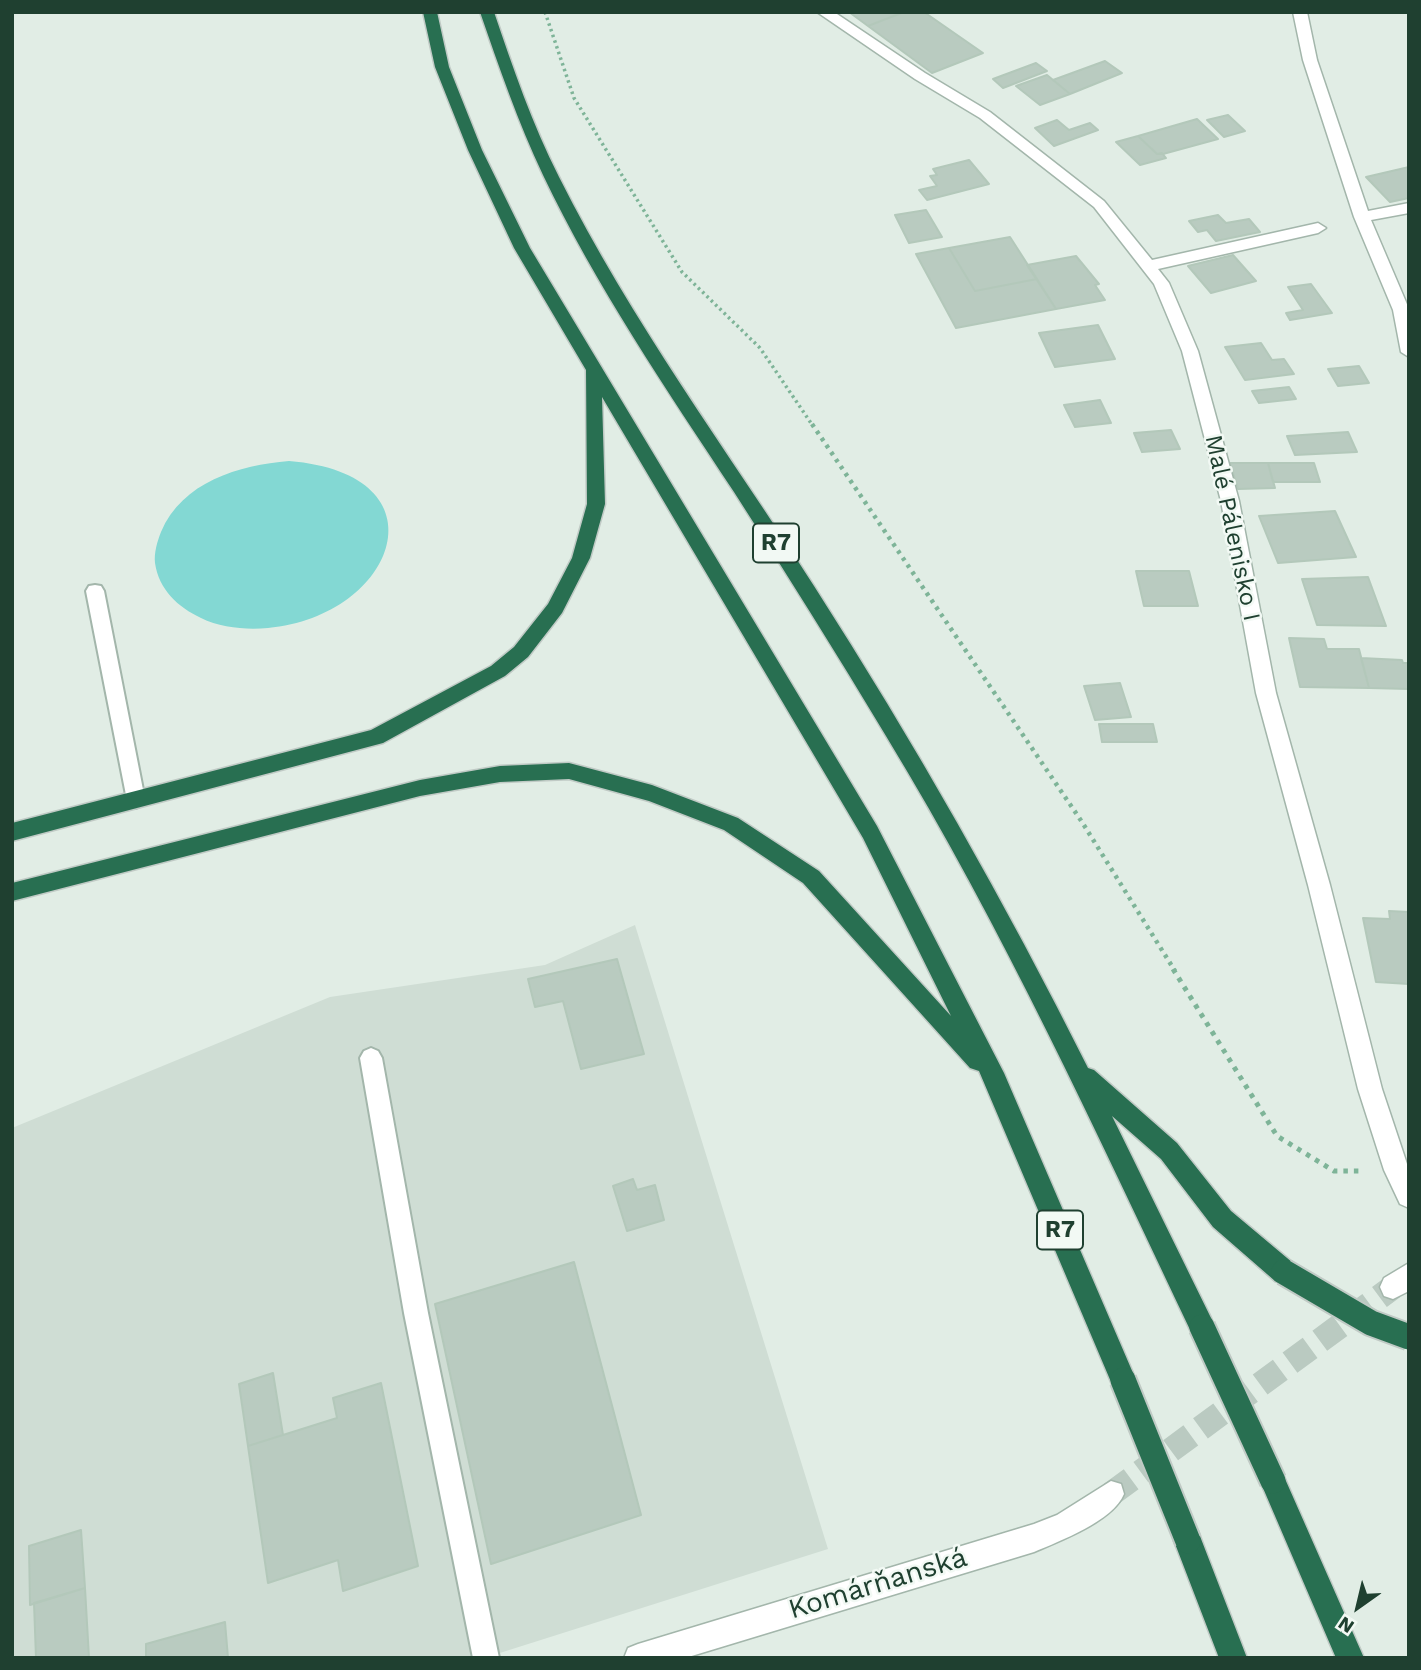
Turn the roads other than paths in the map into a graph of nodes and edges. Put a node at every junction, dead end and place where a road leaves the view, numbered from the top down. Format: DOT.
graph roads {
  1 [pos="430,12"];
  2 [pos="487,12"];
  3 [pos="824,12"];
  4 [pos="1300,12"];
  5 [pos="1409,208"];
  6 [pos="1362,217"];
  7 [pos="1318,228"];
  8 [pos="1148,266"];
  9 [pos="1409,352"];
  10 [pos="593,371"];
  11 [pos="95,591"];
  12 [pos="136,800"];
  13 [pos="12,832"];
  14 [pos="12,892"];
  15 [pos="371,1058"];
  16 [pos="1077,1069"];
  17 [pos="996,1081"];
  18 [pos="1409,1196"];
  19 [pos="1409,1337"];
  20 [pos="1111,1494"];
  21 [pos="486,1658"];
  22 [pos="638,1658"];
  23 [pos="1233,1658"];
  24 [pos="1350,1658"];
  1 -- 10 [label="highway, R7"];
  2 -- 16 [label="highway, R7"];
  3 -- 8 [label="street, Malé Pálenisko I"];
  4 -- 6 [label="street"];
  5 -- 6 [label="street"];
  6 -- 9 [label="street"];
  7 -- 8 [label="street"];
  8 -- 18 [label="street, Malé Pálenisko I"];
  10 -- 12 [label="highway"];
  10 -- 17 [label="highway, R7"];
  11 -- 12 [label="lane"];
  12 -- 13 [label="highway"];
  14 -- 17 [label="highway"];
  15 -- 21 [label="lane"];
  16 -- 19 [label="highway, bridge"];
  16 -- 24 [label="highway, R7, bridge"];
  17 -- 23 [label="highway, R7, bridge"];
  20 -- 22 [label="street, Komárňanská"];
}
